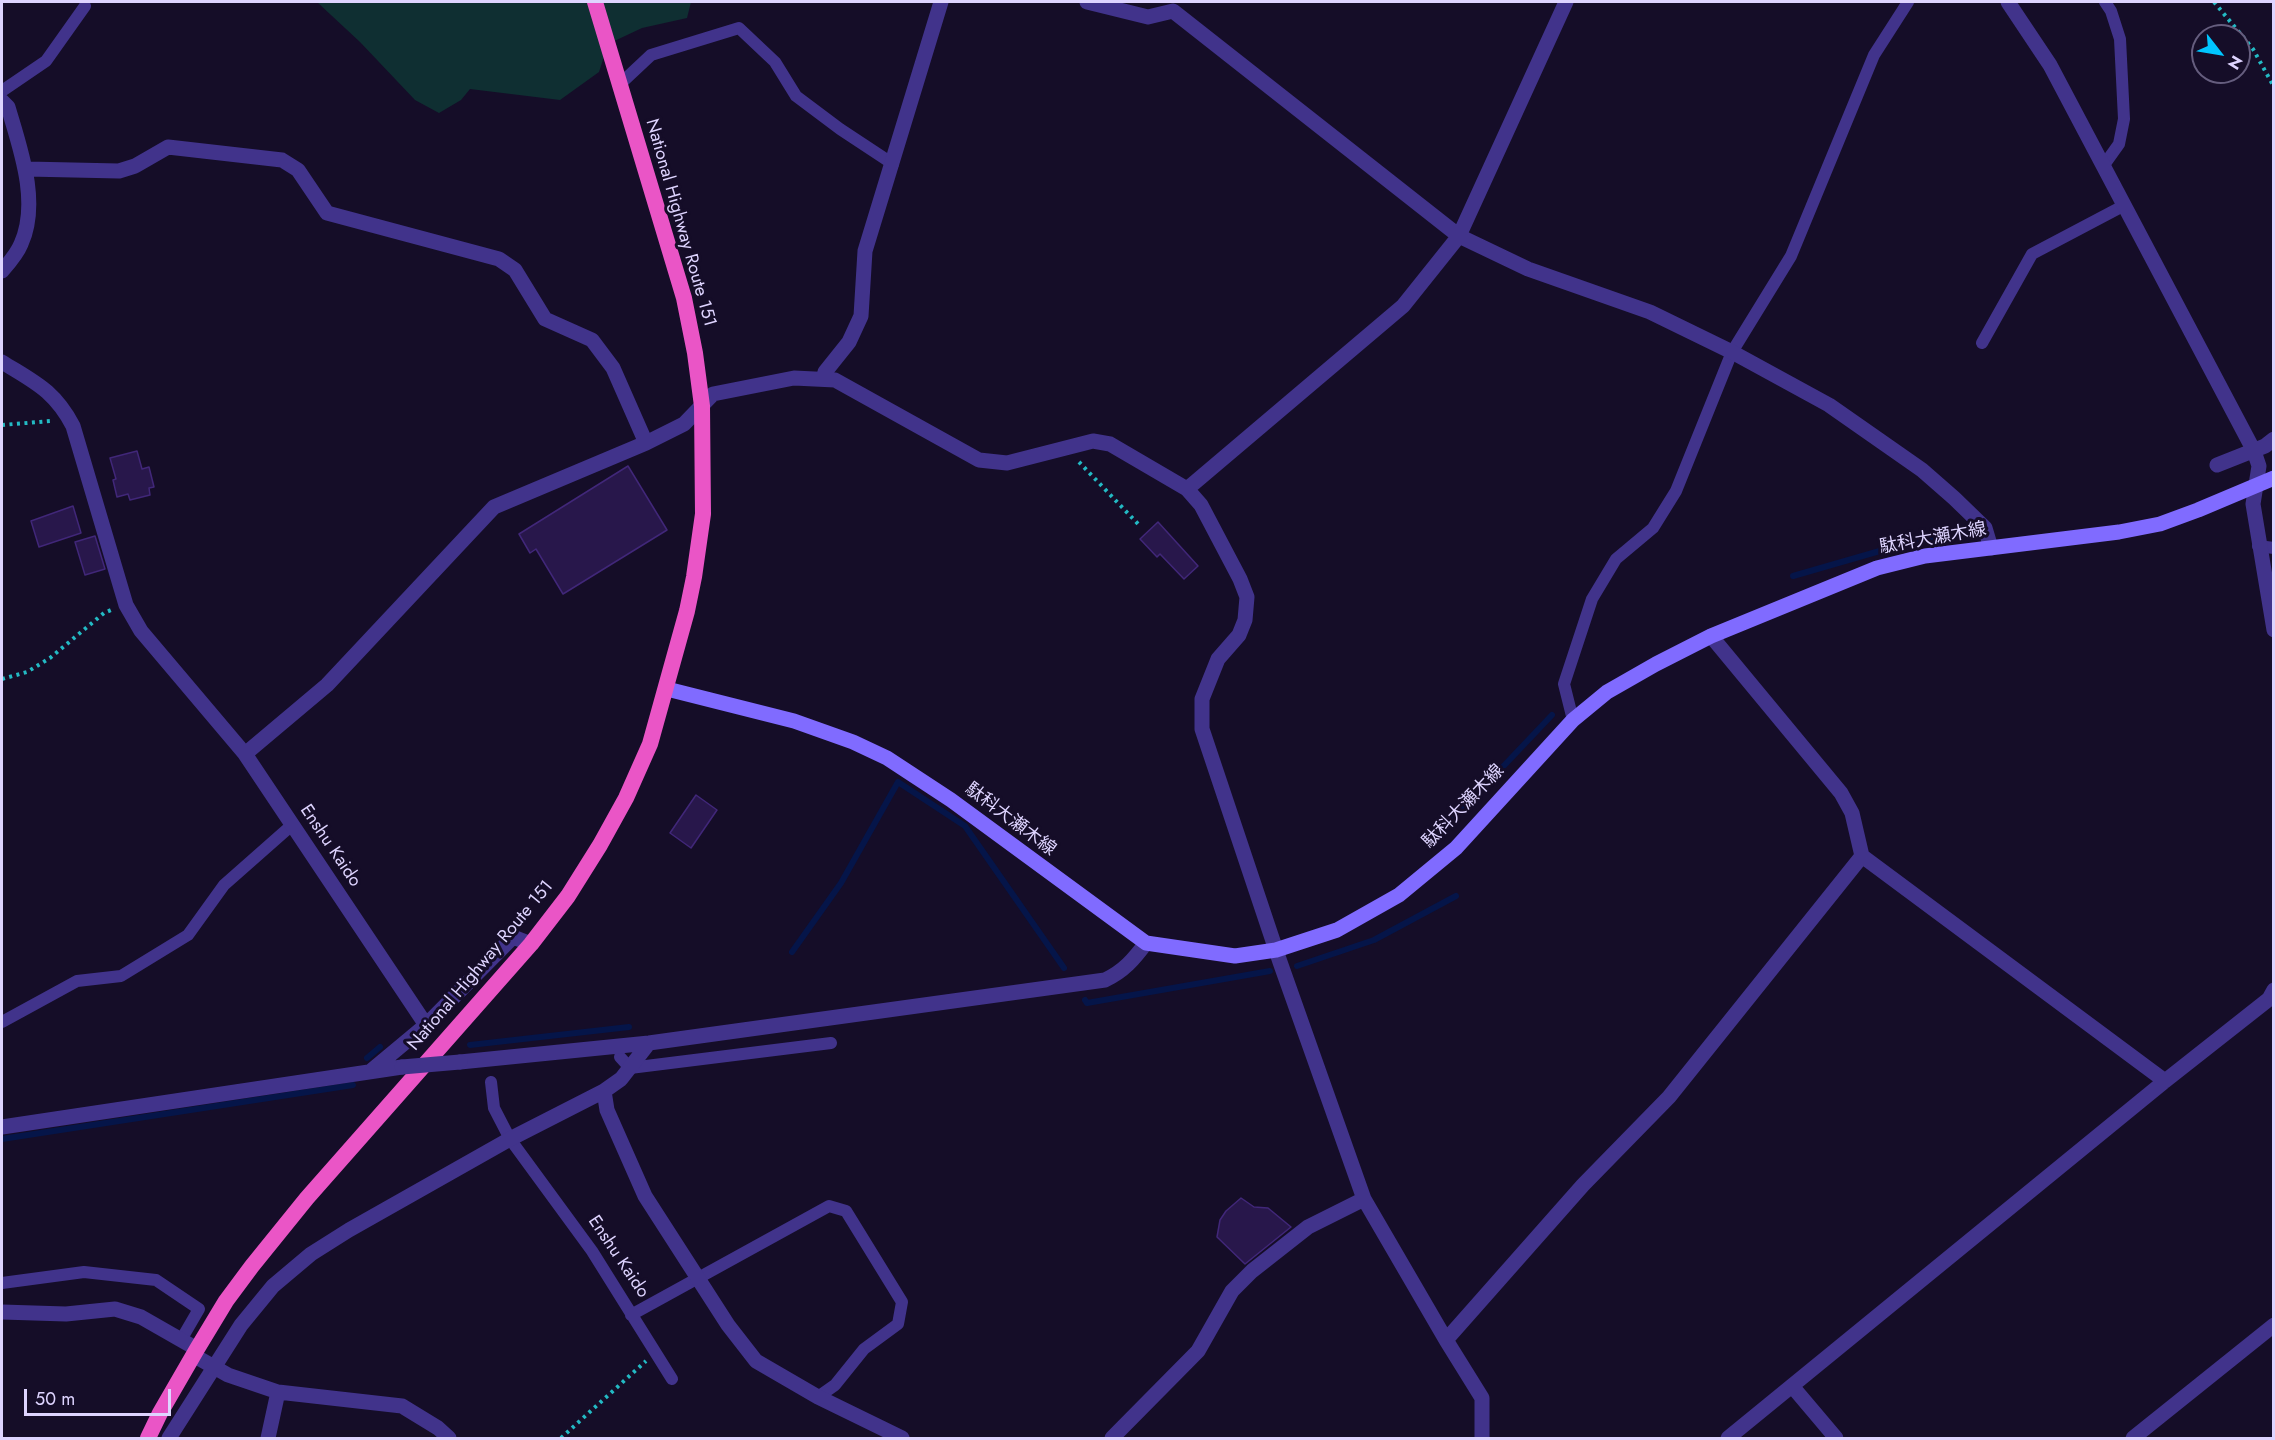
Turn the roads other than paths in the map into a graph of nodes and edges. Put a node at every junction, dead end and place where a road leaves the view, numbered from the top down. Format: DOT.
graph roads {
  1 [pos="595,2"];
  2 [pos="941,2"];
  3 [pos="1087,2"];
  4 [pos="1566,2"];
  5 [pos="1908,2"];
  6 [pos="2007,2"];
  7 [pos="2105,2"];
  8 [pos="85,6"];
  9 [pos="1170,6"];
  10 [pos="618,78"];
  11 [pos="2,91"];
  12 [pos="2,101"];
  13 [pos="893,164"];
  14 [pos="2104,165"];
  15 [pos="27,169"];
  16 [pos="2123,206"];
  17 [pos="1459,236"];
  18 [pos="2,270"];
  19 [pos="1982,343"];
  20 [pos="1732,352"];
  21 [pos="2,362"];
  22 [pos="824,378"];
  23 [pos="702,406"];
  24 [pos="2274,439"];
  25 [pos="646,443"];
  26 [pos="2254,451"];
  27 [pos="2217,465"];
  28 [pos="2274,478"];
  29 [pos="2256,486"];
  30 [pos="1187,489"];
  31 [pos="2266,547"];
  32 [pos="1991,548"];
  33 [pos="2274,630"];
  34 [pos="1711,636"];
  35 [pos="667,689"];
  36 [pos="1573,720"];
  37 [pos="245,754"];
  38 [pos="292,825"];
  39 [pos="1862,856"];
  40 [pos="1146,943"];
  41 [pos="531,944"];
  42 [pos="1276,950"];
  43 [pos="2274,990"];
  44 [pos="2,1022"];
  45 [pos="426,1025"];
  46 [pos="649,1043"];
  47 [pos="831,1043"];
  48 [pos="625,1063"];
  49 [pos="372,1070"];
  50 [pos="2165,1081"];
  51 [pos="491,1082"];
  52 [pos="604,1091"];
  53 [pos="2,1127"];
  54 [pos="510,1139"];
  55 [pos="1364,1199"];
  56 [pos="698,1277"];
  57 [pos="2,1283"];
  58 [pos="2,1312"];
  59 [pos="631,1315"];
  60 [pos="2274,1325"];
  61 [pos="181,1340"];
  62 [pos="1446,1340"];
  63 [pos="195,1352"];
  64 [pos="214,1368"];
  65 [pos="672,1379"];
  66 [pos="1792,1386"];
  67 [pos="278,1392"];
  68 [pos="818,1397"];
  69 [pos="148,1438"];
  70 [pos="169,1438"];
  71 [pos="268,1438"];
  72 [pos="450,1438"];
  73 [pos="902,1438"];
  74 [pos="1112,1438"];
  75 [pos="1482,1438"];
  76 [pos="1728,1438"];
  77 [pos="1836,1438"];
  78 [pos="2133,1438"];
  1 -- 10 [label="highway, National Highway Route 151"];
  2 -- 13 [label="street"];
  3 -- 9 [label="street"];
  4 -- 17 [label="street"];
  5 -- 20 [label="lane"];
  6 -- 14 [label="street"];
  7 -- 14 [label="lane"];
  8 -- 11 [label="lane"];
  9 -- 17 [label="street"];
  10 -- 13 [label="lane"];
  10 -- 23 [label="highway, National Highway Route 151"];
  12 -- 15 [label="street"];
  13 -- 22 [label="street"];
  14 -- 16 [label="street"];
  15 -- 18 [label="street"];
  15 -- 25 [label="street"];
  16 -- 19 [label="lane"];
  16 -- 26 [label="street"];
  17 -- 20 [label="street"];
  17 -- 30 [label="street"];
  20 -- 32 [label="street"];
  20 -- 36 [label="lane"];
  21 -- 37 [label="street, Enshu Kaido"];
  22 -- 23 [label="street"];
  22 -- 30 [label="street"];
  23 -- 25 [label="street"];
  23 -- 35 [label="highway, National Highway Route 151"];
  24 -- 26 [label="street"];
  25 -- 37 [label="street"];
  26 -- 27 [label="street"];
  26 -- 29 [label="street"];
  28 -- 29 [label="main road, 駄科大瀬木線"];
  29 -- 31 [label="street"];
  29 -- 32 [label="main road, 駄科大瀬木線"];
  30 -- 42 [label="street"];
  31 -- 33 [label="street"];
  32 -- 34 [label="main road, 駄科大瀬木線"];
  34 -- 36 [label="main road, 駄科大瀬木線"];
  34 -- 39 [label="street"];
  35 -- 40 [label="main road, 駄科大瀬木線"];
  35 -- 41 [label="highway, National Highway Route 151"];
  36 -- 42 [label="main road, 駄科大瀬木線"];
  37 -- 38 [label="street, Enshu Kaido"];
  38 -- 44 [label="lane"];
  38 -- 45 [label="street, Enshu Kaido"];
  39 -- 50 [label="street"];
  39 -- 62 [label="street"];
  40 -- 42 [label="main road, 駄科大瀬木線"];
  40 -- 46 [label="street"];
  41 -- 45 [label="street"];
  41 -- 63 [label="highway, National Highway Route 151"];
  42 -- 55 [label="street"];
  43 -- 50 [label="street"];
  45 -- 49 [label="street"];
  46 -- 48 [label="street"];
  46 -- 49 [label="street, bridge"];
  47 -- 48 [label="lane"];
  48 -- 52 [label="street"];
  49 -- 53 [label="street"];
  50 -- 66 [label="street"];
  51 -- 54 [label="lane, Enshu Kaido"];
  52 -- 54 [label="street"];
  52 -- 56 [label="street"];
  54 -- 59 [label="lane, Enshu Kaido"];
  54 -- 64 [label="street"];
  55 -- 62 [label="street"];
  55 -- 74 [label="street"];
  56 -- 59 [label="lane, Enshu Kaido"];
  56 -- 68 [label="street"];
  56 -- 68 [label="lane, Enshu Kaido"];
  57 -- 61 [label="lane"];
  58 -- 61 [label="street"];
  59 -- 65 [label="lane"];
  60 -- 78 [label="street"];
  61 -- 63 [label="street"];
  62 -- 75 [label="street"];
  63 -- 64 [label="street"];
  63 -- 69 [label="highway, National Highway Route 151"];
  64 -- 67 [label="street"];
  64 -- 70 [label="street"];
  66 -- 76 [label="street"];
  66 -- 77 [label="street"];
  67 -- 71 [label="street"];
  67 -- 72 [label="street"];
  68 -- 73 [label="street"];
}
